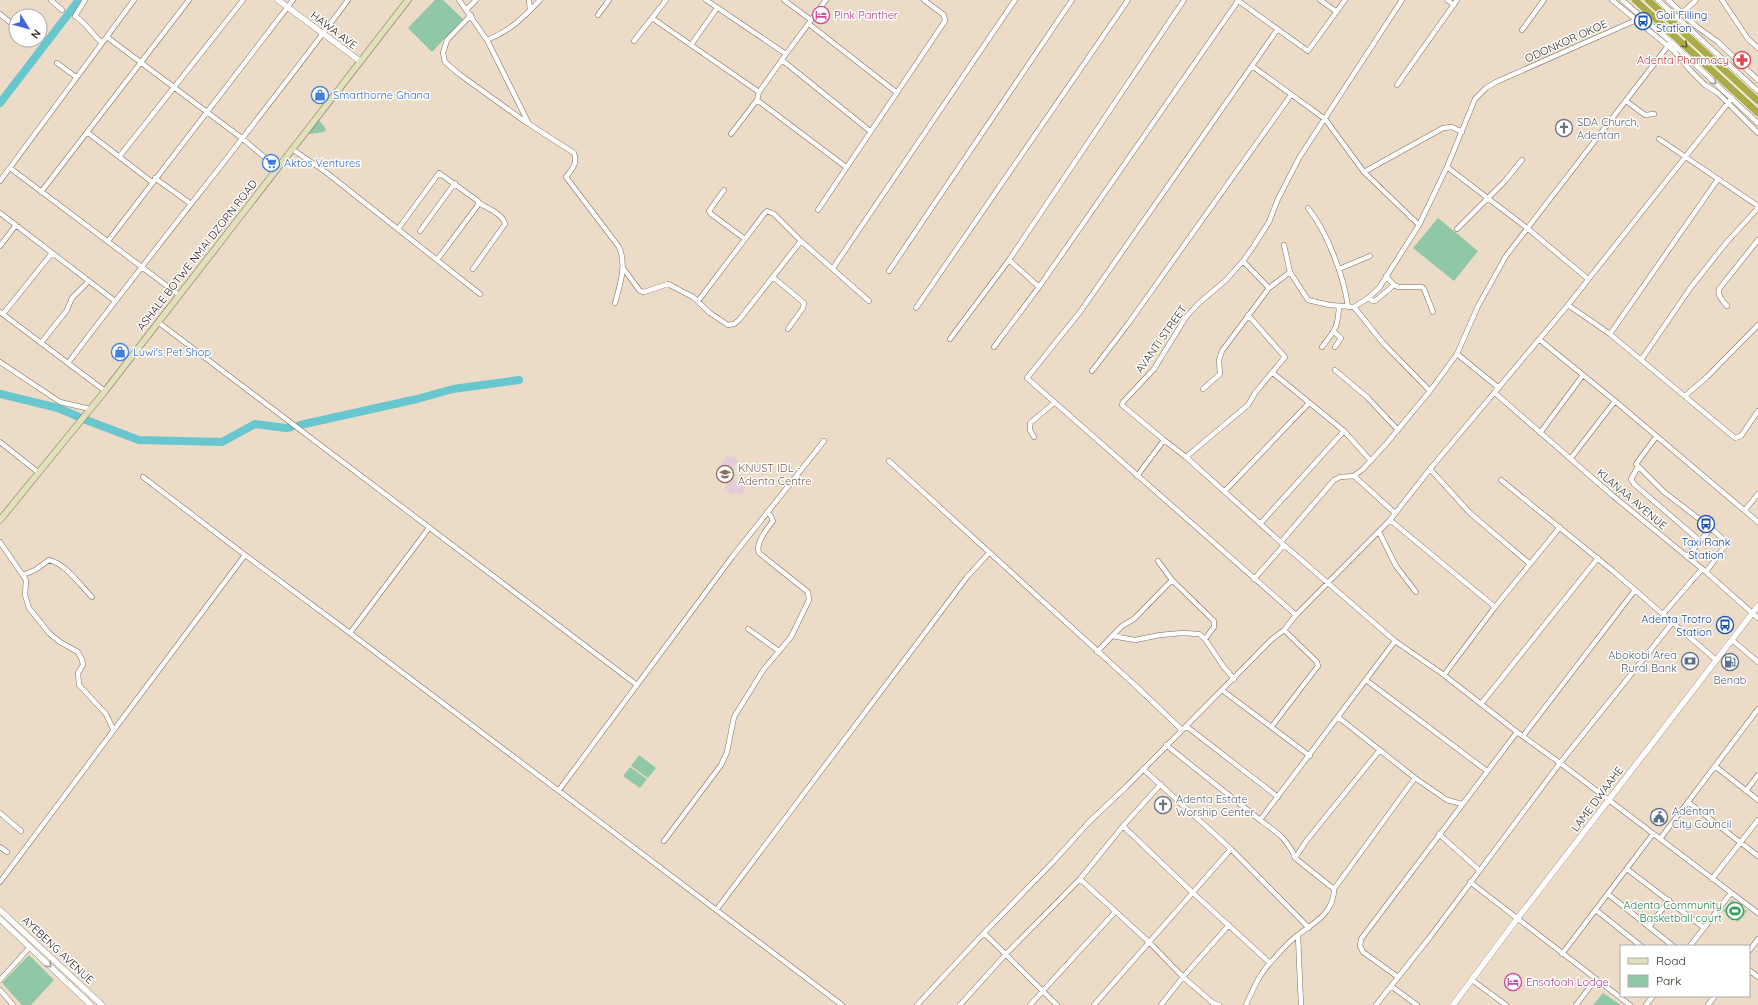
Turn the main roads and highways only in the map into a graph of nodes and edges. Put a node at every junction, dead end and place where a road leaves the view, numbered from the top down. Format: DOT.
graph roads {
  1 [pos="408,0"];
  2 [pos="1635,0"];
  3 [pos="1648,0"];
  4 [pos="1758,101"];
  5 [pos="1758,113"];
  6 [pos="0,520"];
  1 -- 6 [label="main road, ASHALE BOTWE NMAI DZORN ROAD"];
  2 -- 5 [label="highway, one-way"];
  3 -- 4 [label="highway"];
}
